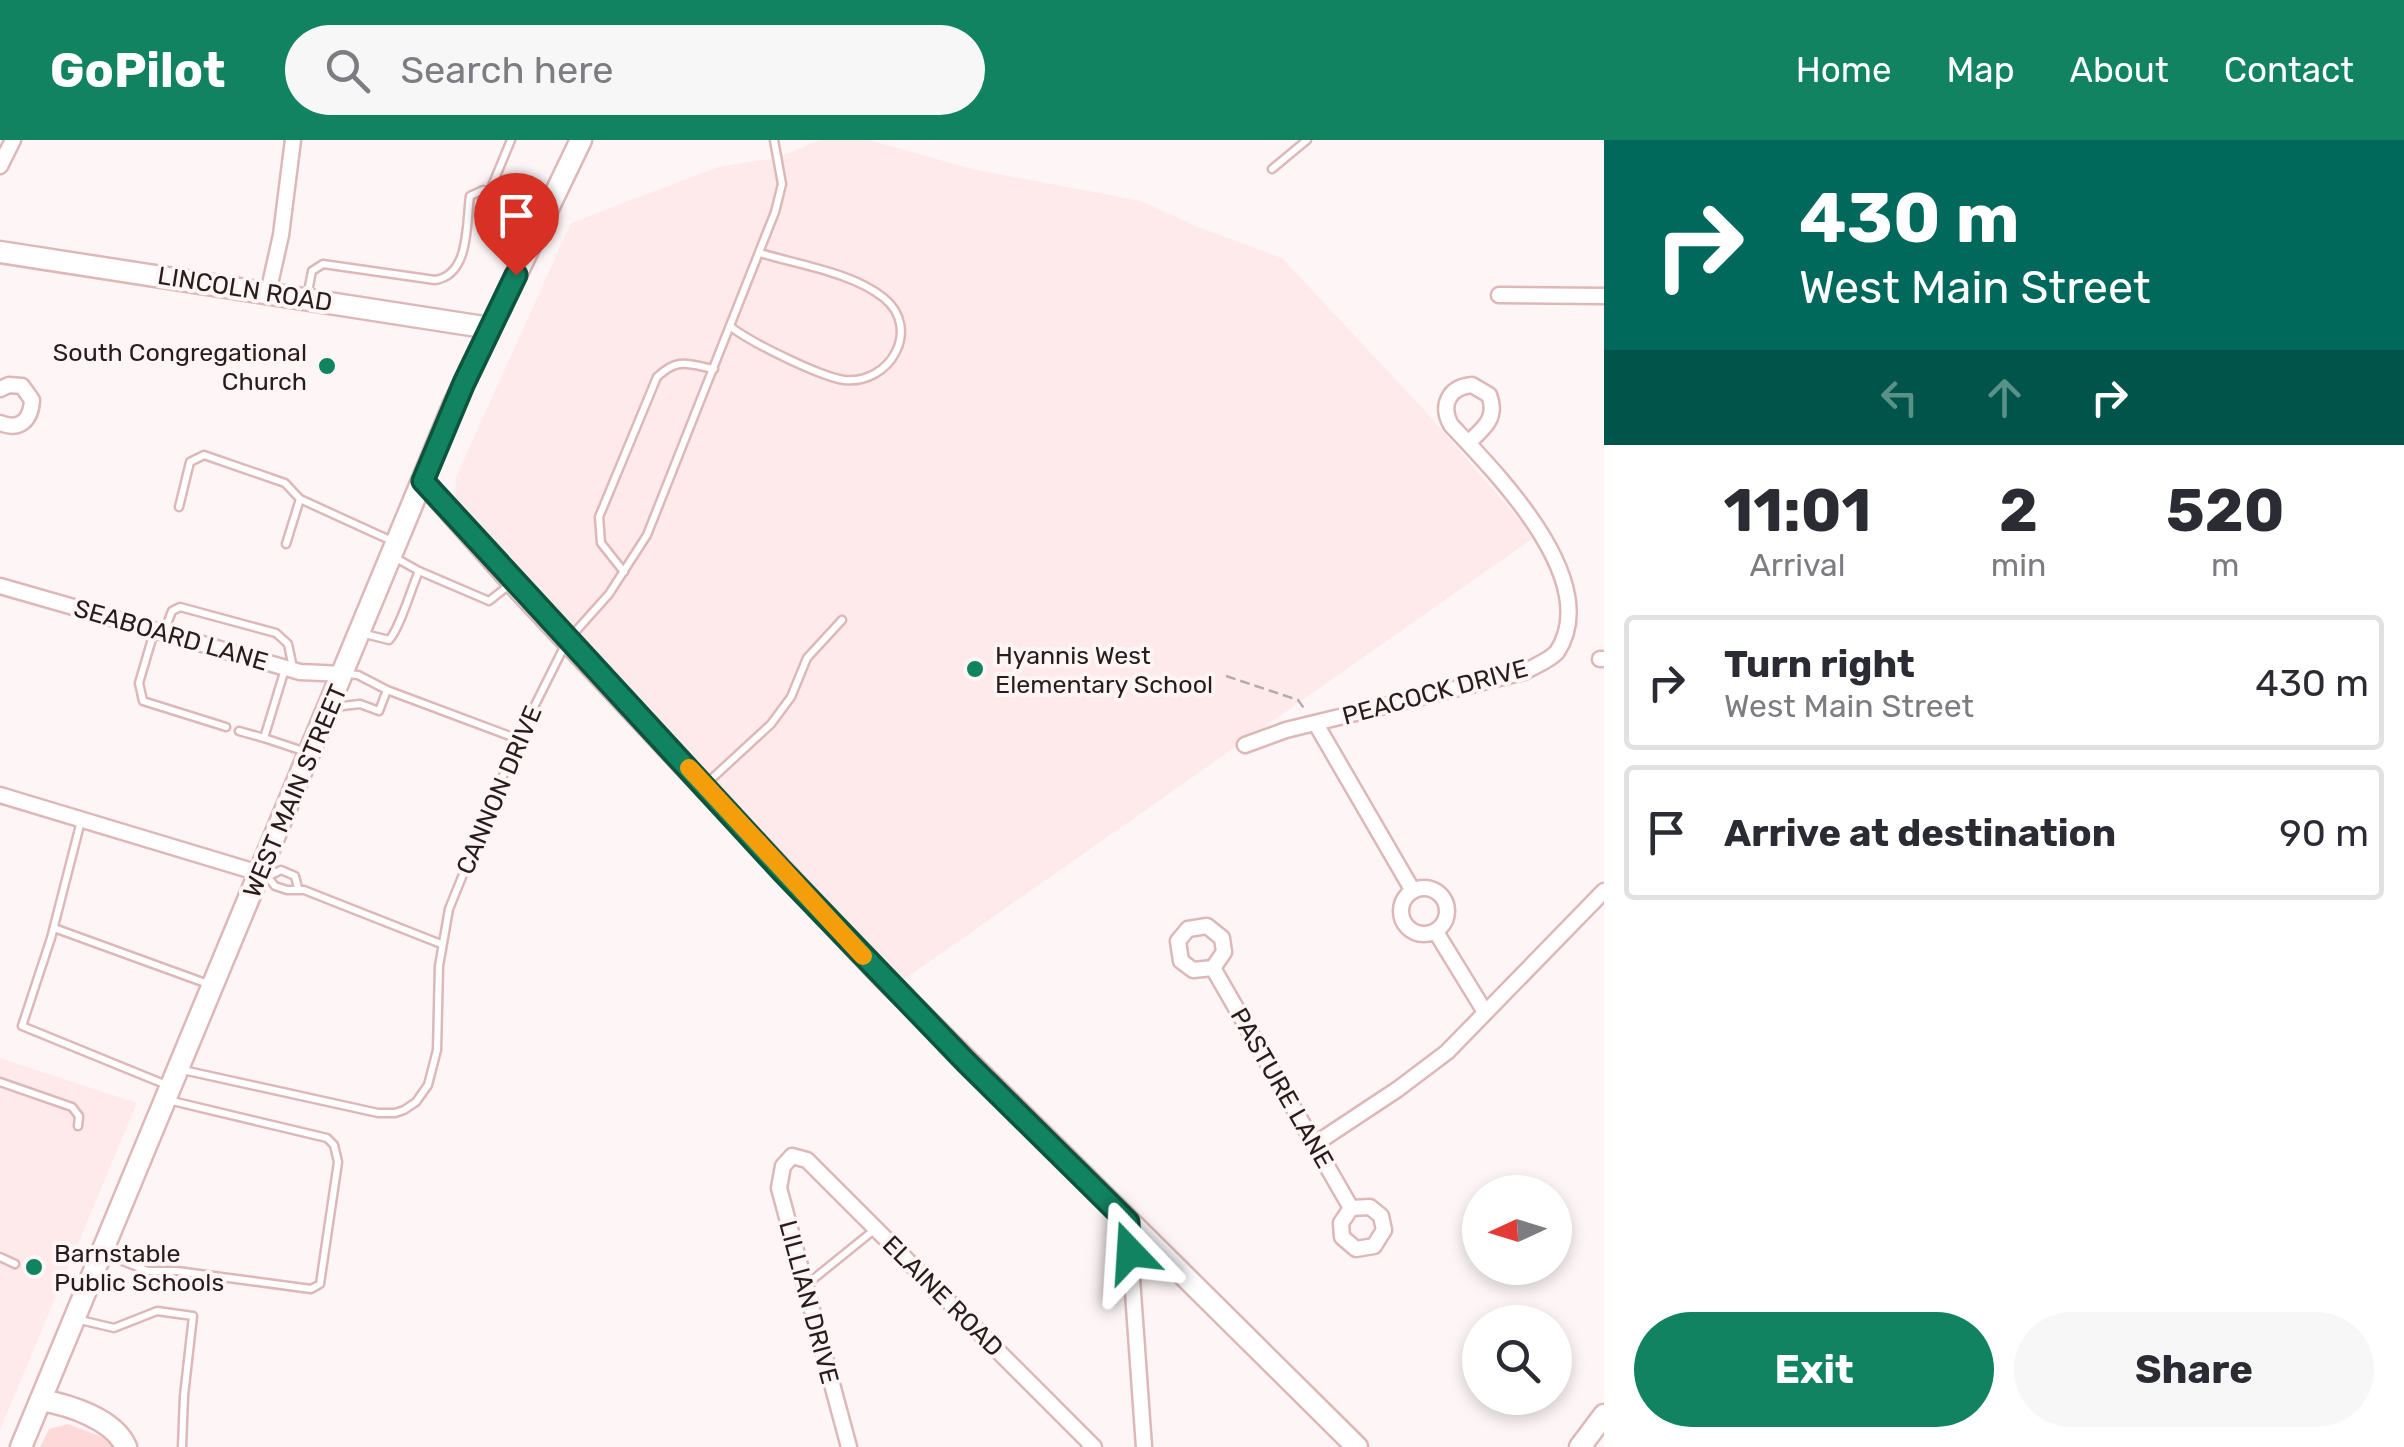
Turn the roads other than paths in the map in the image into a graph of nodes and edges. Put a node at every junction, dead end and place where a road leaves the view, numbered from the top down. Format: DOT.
graph roads {
  1 [pos="13,140"];
  2 [pos="293,140"];
  3 [pos="511,140"];
  4 [pos="582,140"];
  5 [pos="774,140"];
  6 [pos="1307,140"];
  7 [pos="0,166"];
  8 [pos="1272,168"];
  9 [pos="489,193"];
  10 [pos="542,218"];
  11 [pos="0,252"];
  12 [pos="760,252"];
  13 [pos="268,293"];
  14 [pos="1500,296"];
  15 [pos="1604,296"];
  16 [pos="307,298"];
  17 [pos="732,327"];
  18 [pos="490,328"];
  19 [pos="714,370"];
  20 [pos="0,388"];
  21 [pos="0,423"];
  22 [pos="1468,443"];
  23 [pos="423,481"];
  24 [pos="300,499"];
  25 [pos="179,507"];
  26 [pos="286,544"];
  27 [pos="395,550"];
  28 [pos="419,570"];
  29 [pos="624,572"];
  30 [pos="512,582"];
  31 [pos="0,586"];
  32 [pos="842,620"];
  33 [pos="159,632"];
  34 [pos="361,634"];
  35 [pos="567,641"];
  36 [pos="289,668"];
  37 [pos="344,674"];
  38 [pos="387,690"];
  39 [pos="331,707"];
  40 [pos="1316,724"];
  41 [pos="226,727"];
  42 [pos="239,731"];
  43 [pos="264,738"];
  44 [pos="518,739"];
  45 [pos="1244,744"];
  46 [pos="312,754"];
  47 [pos="705,785"];
  48 [pos="0,795"];
  49 [pos="82,819"];
  50 [pos="264,874"];
  51 [pos="298,888"];
  52 [pos="1413,891"];
  53 [pos="1604,891"];
  54 [pos="54,928"];
  55 [pos="1436,932"];
  56 [pos="442,944"];
  57 [pos="1213,968"];
  58 [pos="212,985"];
  59 [pos="1485,1012"];
  60 [pos="0,1082"];
  61 [pos="171,1085"];
  62 [pos="78,1126"];
  63 [pos="1315,1144"];
  64 [pos="787,1158"];
  65 [pos="1352,1208"];
  66 [pos="1128,1222"];
  67 [pos="876,1228"];
  68 [pos="101,1252"];
  69 [pos="0,1257"];
  70 [pos="15,1264"];
  71 [pos="805,1286"];
  72 [pos="75,1318"];
  73 [pos="41,1400"];
  74 [pos="1604,1415"];
  75 [pos="21,1447"];
  76 [pos="126,1447"];
  77 [pos="182,1447"];
  78 [pos="849,1447"];
  79 [pos="1094,1447"];
  80 [pos="1144,1447"];
  81 [pos="1357,1447"];
  82 [pos="1580,1447"];
  1 -- 7 [label="street"];
  2 -- 13 [label="street"];
  3 -- 9 [label="lane"];
  4 -- 10 [label="street, WEST MAIN STREET"];
  5 -- 12 [label="lane, CANNON DRIVE"];
  6 -- 8 [label="lane"];
  9 -- 10 [label="lane"];
  9 -- 16 [label="lane"];
  10 -- 18 [label="street, WEST MAIN STREET"];
  11 -- 13 [label="street, LINCOLN ROAD"];
  12 -- 17 [label="lane, CANNON DRIVE"];
  12 -- 17 [label="lane"];
  13 -- 16 [label="street, LINCOLN ROAD"];
  14 -- 15 [label="street"];
  16 -- 18 [label="street, LINCOLN ROAD"];
  17 -- 19 [label="lane, CANNON DRIVE"];
  18 -- 23 [label="street, WEST MAIN STREET"];
  19 -- 29 [label="lane, CANNON DRIVE"];
  19 -- 29 [label="lane"];
  20 -- 21 [label="street"];
  22 -- 40 [label="street, PEACOCK DRIVE"];
  23 -- 27 [label="street, WEST MAIN STREET"];
  23 -- 30 [label="street"];
  24 -- 25 [label="lane"];
  24 -- 26 [label="lane"];
  24 -- 27 [label="lane"];
  27 -- 28 [label="lane"];
  27 -- 34 [label="street, WEST MAIN STREET"];
  28 -- 30 [label="lane"];
  28 -- 34 [label="lane"];
  29 -- 35 [label="lane, CANNON DRIVE"];
  30 -- 35 [label="street"];
  31 -- 33 [label="street, SEABOARD LANE"];
  32 -- 47 [label="lane"];
  33 -- 36 [label="street, SEABOARD LANE"];
  33 -- 36 [label="lane"];
  33 -- 41 [label="lane"];
  34 -- 37 [label="street, WEST MAIN STREET"];
  35 -- 44 [label="lane, CANNON DRIVE"];
  35 -- 47 [label="street"];
  36 -- 37 [label="street, SEABOARD LANE"];
  36 -- 43 [label="lane"];
  37 -- 38 [label="lane"];
  37 -- 39 [label="street, WEST MAIN STREET"];
  38 -- 39 [label="lane"];
  38 -- 44 [label="lane"];
  39 -- 46 [label="street, WEST MAIN STREET"];
  40 -- 45 [label="street, PEACOCK DRIVE"];
  40 -- 52 [label="street"];
  42 -- 43 [label="lane"];
  43 -- 46 [label="lane"];
  44 -- 56 [label="lane, CANNON DRIVE"];
  46 -- 50 [label="street, WEST MAIN STREET"];
  47 -- 66 [label="street"];
  48 -- 49 [label="street"];
  49 -- 50 [label="street"];
  49 -- 54 [label="lane"];
  50 -- 51 [label="lane"];
  50 -- 51 [label="lane"];
  50 -- 58 [label="street, WEST MAIN STREET"];
  51 -- 56 [label="lane"];
  52 -- 55 [label="street"];
  52 -- 55 [label="street"];
  53 -- 59 [label="street"];
  54 -- 58 [label="lane"];
  54 -- 61 [label="lane"];
  55 -- 59 [label="street"];
  56 -- 61 [label="lane, CANNON DRIVE"];
  57 -- 63 [label="street, PASTURE LANE"];
  58 -- 61 [label="street, WEST MAIN STREET"];
  59 -- 63 [label="street"];
  60 -- 62 [label="lane"];
  61 -- 68 [label="street, WEST MAIN STREET"];
  61 -- 68 [label="lane"];
  63 -- 65 [label="street, PASTURE LANE"];
  64 -- 67 [label="street, ELAINE ROAD"];
  64 -- 71 [label="street, LILLIAN DRIVE"];
  66 -- 80 [label="street"];
  66 -- 81 [label="street"];
  67 -- 71 [label="lane"];
  67 -- 79 [label="street, ELAINE ROAD"];
  68 -- 72 [label="street, WEST MAIN STREET"];
  69 -- 70 [label="lane"];
  71 -- 78 [label="street, LILLIAN DRIVE"];
  72 -- 73 [label="street, WEST MAIN STREET"];
  72 -- 77 [label="lane"];
  73 -- 75 [label="street, WEST MAIN STREET"];
  73 -- 76 [label="street"];
  74 -- 82 [label="street"];
}
